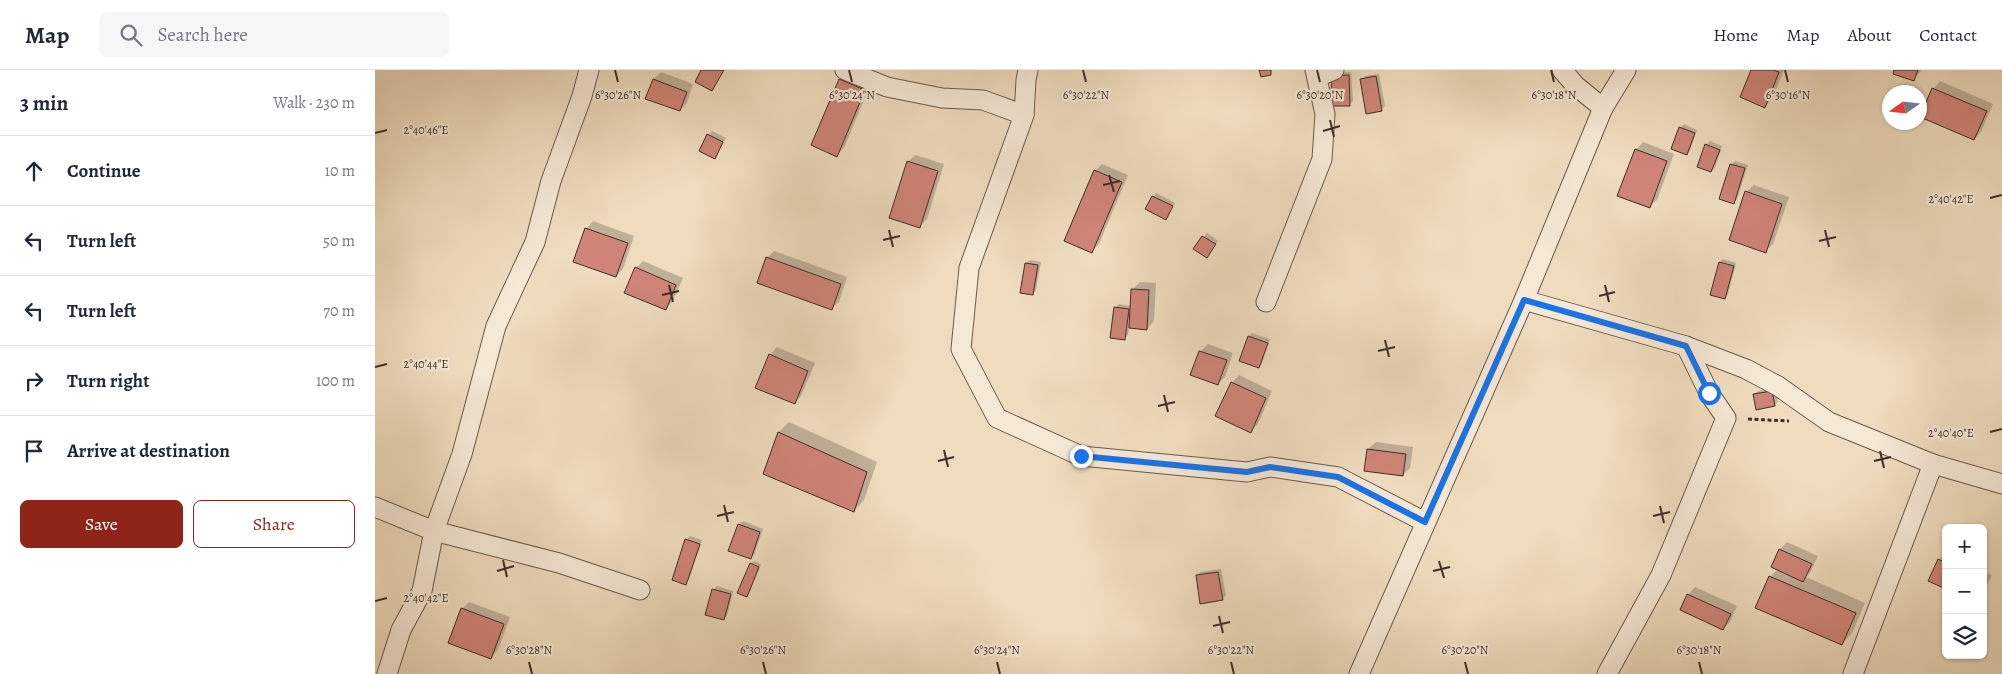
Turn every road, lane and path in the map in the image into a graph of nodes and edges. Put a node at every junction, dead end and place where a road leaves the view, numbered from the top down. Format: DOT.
graph roads {
  1 [pos="589,70"];
  2 [pos="845,70"];
  3 [pos="1029,70"];
  4 [pos="1562,70"];
  5 [pos="1626,70"];
  6 [pos="1322,72"];
  7 [pos="1603,108"];
  8 [pos="1024,116"];
  9 [pos="1524,300"];
  10 [pos="1266,302"];
  11 [pos="1686,346"];
  12 [pos="1726,418"];
  13 [pos="1792,421"];
  14 [pos="1933,464"];
  15 [pos="2002,484"];
  16 [pos="375,507"];
  17 [pos="1425,522"];
  18 [pos="434,531"];
  19 [pos="640,590"];
  20 [pos="387,674"];
  21 [pos="1359,674"];
  22 [pos="1607,674"];
  23 [pos="1853,674"];
  1 -- 18 [label="street"];
  2 -- 8 [label="street"];
  3 -- 8 [label="street"];
  4 -- 7 [label="street"];
  5 -- 7 [label="street"];
  6 -- 10 [label="street"];
  7 -- 9 [label="street"];
  8 -- 17 [label="street"];
  9 -- 11 [label="street"];
  9 -- 17 [label="street"];
  11 -- 12 [label="street"];
  11 -- 14 [label="street"];
  12 -- 13 [label="path"];
  12 -- 22 [label="street"];
  14 -- 15 [label="street"];
  14 -- 23 [label="street"];
  16 -- 18 [label="street"];
  17 -- 21 [label="street"];
  18 -- 19 [label="street"];
  18 -- 20 [label="street"];
}
